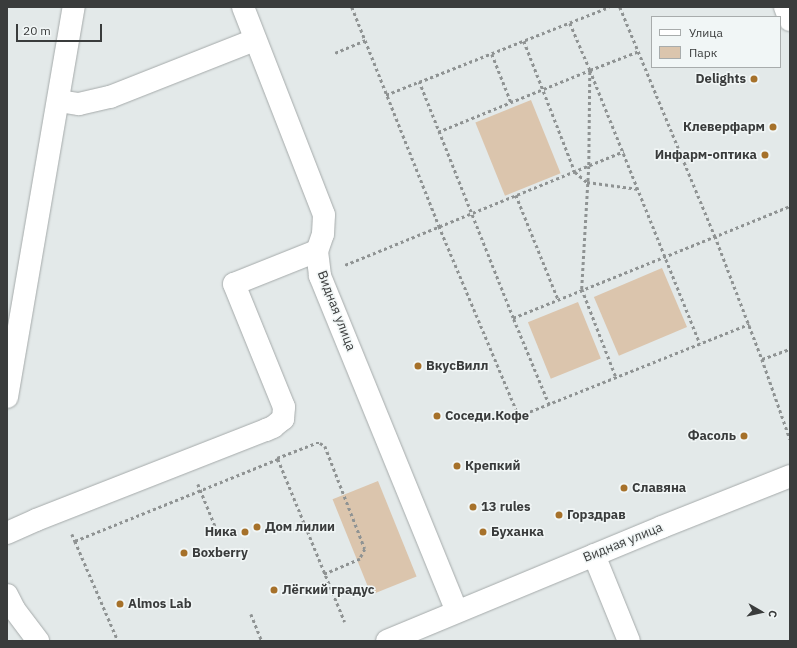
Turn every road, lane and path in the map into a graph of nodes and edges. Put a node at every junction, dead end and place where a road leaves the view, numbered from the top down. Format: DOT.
graph roads {
  1 [pos="74,7"];
  2 [pos="243,7"];
  3 [pos="352,7"];
  4 [pos="609,7"];
  5 [pos="620,7"];
  6 [pos="785,7"];
  7 [pos="790,20"];
  8 [pos="570,23"];
  9 [pos="255,40"];
  10 [pos="365,40"];
  11 [pos="524,41"];
  12 [pos="639,51"];
  13 [pos="335,53"];
  14 [pos="492,54"];
  15 [pos="590,70"];
  16 [pos="419,82"];
  17 [pos="543,89"];
  18 [pos="386,95"];
  19 [pos="59,101"];
  20 [pos="511,102"];
  21 [pos="438,132"];
  22 [pos="624,151"];
  23 [pos="589,166"];
  24 [pos="575,172"];
  25 [pos="587,182"];
  26 [pos="639,189"];
  27 [pos="516,195"];
  28 [pos="790,206"];
  29 [pos="471,213"];
  30 [pos="439,226"];
  31 [pos="715,236"];
  32 [pos="317,251"];
  33 [pos="664,255"];
  34 [pos="320,276"];
  35 [pos="582,290"];
  36 [pos="558,299"];
  37 [pos="513,318"];
  38 [pos="749,324"];
  39 [pos="700,344"];
  40 [pos="790,349"];
  41 [pos="762,359"];
  42 [pos="616,377"];
  43 [pos="7,397"];
  44 [pos="549,404"];
  45 [pos="790,439"];
  46 [pos="278,459"];
  47 [pos="188,461"];
  48 [pos="790,476"];
  49 [pos="201,491"];
  50 [pos="62,510"];
  51 [pos="216,528"];
  52 [pos="7,533"];
  53 [pos="75,542"];
  54 [pos="594,555"];
  55 [pos="324,574"];
  56 [pos="7,595"];
  57 [pos="457,611"];
  58 [pos="251,614"];
  59 [pos="345,622"];
  60 [pos="38,641"];
  61 [pos="118,641"];
  62 [pos="262,641"];
  63 [pos="387,641"];
  64 [pos="629,641"];
  1 -- 19 [label="street"];
  2 -- 9 [label="street, Видная улица"];
  3 -- 10 [label="path"];
  4 -- 8 [label="path"];
  5 -- 12 [label="path"];
  6 -- 7 [label="street"];
  8 -- 11 [label="path"];
  8 -- 15 [label="path"];
  9 -- 19 [label="street"];
  9 -- 32 [label="street, Видная улица"];
  10 -- 13 [label="path"];
  10 -- 18 [label="path"];
  11 -- 14 [label="path"];
  11 -- 17 [label="path"];
  12 -- 15 [label="path"];
  12 -- 31 [label="path"];
  14 -- 16 [label="path"];
  14 -- 20 [label="path"];
  15 -- 17 [label="path"];
  15 -- 22 [label="path"];
  15 -- 23 [label="path"];
  16 -- 18 [label="path"];
  16 -- 21 [label="path"];
  17 -- 20 [label="path"];
  17 -- 24 [label="path"];
  18 -- 30 [label="path"];
  19 -- 43 [label="street"];
  20 -- 21 [label="path"];
  21 -- 29 [label="path"];
  22 -- 23 [label="path"];
  22 -- 26 [label="path"];
  23 -- 24 [label="path"];
  23 -- 25 [label="path"];
  24 -- 25 [label="path"];
  24 -- 27 [label="path"];
  25 -- 26 [label="path"];
  25 -- 35 [label="path"];
  26 -- 33 [label="path"];
  27 -- 29 [label="path"];
  27 -- 36 [label="path"];
  28 -- 31 [label="path"];
  29 -- 30 [label="path"];
  29 -- 37 [label="path"];
  30 -- 34 [label="path"];
  30 -- 44 [label="path"];
  31 -- 33 [label="path"];
  31 -- 38 [label="path"];
  32 -- 34 [label="street, Видная улица"];
  32 -- 47 [label="street"];
  33 -- 35 [label="path"];
  33 -- 39 [label="path"];
  34 -- 57 [label="street, Видная улица"];
  35 -- 36 [label="path"];
  35 -- 42 [label="path"];
  36 -- 37 [label="path"];
  37 -- 44 [label="path"];
  38 -- 39 [label="path"];
  38 -- 41 [label="path"];
  39 -- 42 [label="path"];
  40 -- 41 [label="path"];
  41 -- 45 [label="path"];
  42 -- 44 [label="path"];
  46 -- 49 [label="path"];
  46 -- 55 [label="path"];
  46 -- 55 [label="path"];
  47 -- 49 [label="path"];
  47 -- 50 [label="street"];
  48 -- 54 [label="street, Видная улица"];
  49 -- 51 [label="path"];
  49 -- 53 [label="path"];
  50 -- 52 [label="street"];
  50 -- 53 [label="path"];
  53 -- 61 [label="path"];
  54 -- 57 [label="street, Видная улица"];
  54 -- 64 [label="street"];
  55 -- 59 [label="path"];
  56 -- 60 [label="street"];
  57 -- 63 [label="street, Видная улица"];
  58 -- 62 [label="path"];
}
